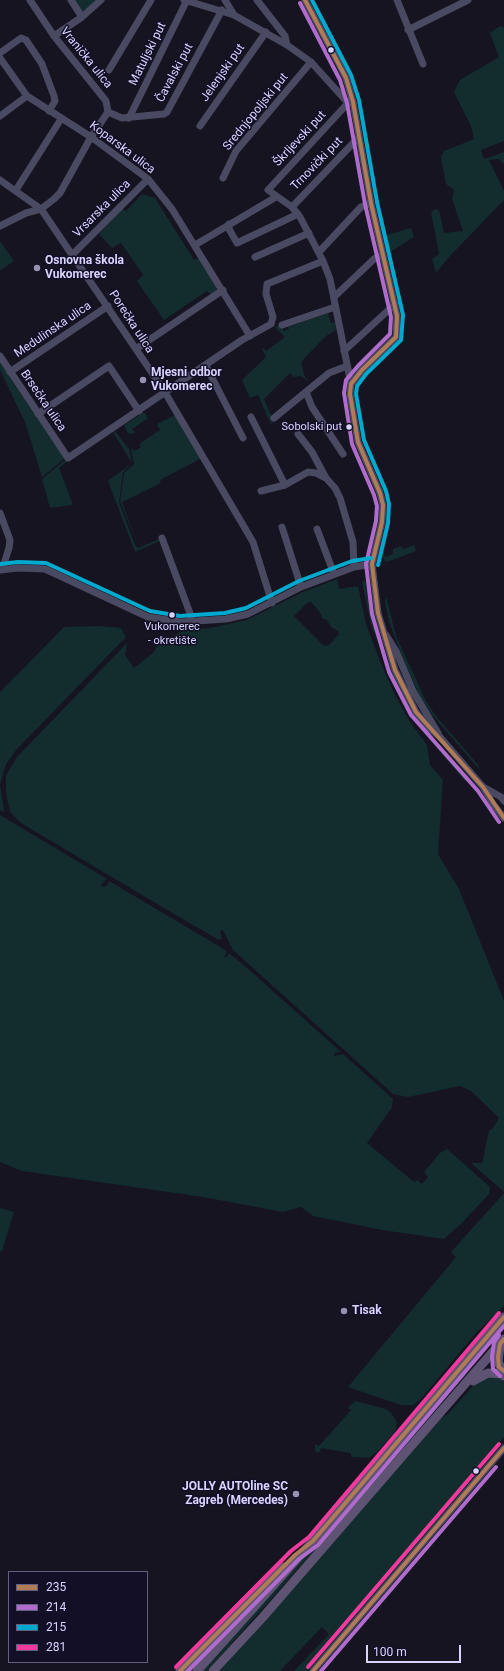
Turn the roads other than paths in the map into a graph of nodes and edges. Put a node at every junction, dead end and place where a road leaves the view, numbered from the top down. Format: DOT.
graph roads {
  1 [pos="30,0"];
  2 [pos="71,0"];
  3 [pos="101,0"];
  4 [pos="151,0"];
  5 [pos="184,0"];
  6 [pos="187,0"];
  7 [pos="225,0"];
  8 [pos="257,0"];
  9 [pos="305,0"];
  10 [pos="397,0"];
  11 [pos="468,0"];
  12 [pos="222,10"];
  13 [pos="234,15"];
  14 [pos="82,17"];
  15 [pos="408,30"];
  16 [pos="266,32"];
  17 [pos="54,36"];
  18 [pos="287,45"];
  19 [pos="0,53"];
  20 [pos="0,58"];
  21 [pos="311,62"];
  22 [pos="423,64"];
  23 [pos="109,70"];
  24 [pos="27,96"];
  25 [pos="350,102"];
  26 [pos="49,111"];
  27 [pos="108,112"];
  28 [pos="0,116"];
  29 [pos="129,118"];
  30 [pos="61,119"];
  31 [pos="200,126"];
  32 [pos="91,137"];
  33 [pos="358,137"];
  34 [pos="224,178"];
  35 [pos="148,179"];
  36 [pos="0,180"];
  37 [pos="16,190"];
  38 [pos="276,197"];
  39 [pos="371,203"];
  40 [pos="292,207"];
  41 [pos="41,209"];
  42 [pos="298,214"];
  43 [pos="228,224"];
  44 [pos="0,226"];
  45 [pos="310,233"];
  46 [pos="195,245"];
  47 [pos="319,252"];
  48 [pos="72,255"];
  49 [pos="382,255"];
  50 [pos="255,257"];
  51 [pos="323,261"];
  52 [pos="223,290"];
  53 [pos="334,297"];
  54 [pos="395,304"];
  55 [pos="108,306"];
  56 [pos="335,307"];
  57 [pos="282,325"];
  58 [pos="250,336"];
  59 [pos="136,349"];
  60 [pos="344,351"];
  61 [pos="0,356"];
  62 [pos="206,366"];
  63 [pos="347,366"];
  64 [pos="10,372"];
  65 [pos="351,384"];
  66 [pos="306,392"];
  67 [pos="165,393"];
  68 [pos="139,411"];
  69 [pos="38,414"];
  70 [pos="251,418"];
  71 [pos="274,418"];
  72 [pos="298,434"];
  73 [pos="243,438"];
  74 [pos="343,454"];
  75 [pos="326,478"];
  76 [pos="285,485"];
  77 [pos="261,491"];
  78 [pos="0,513"];
  79 [pos="282,527"];
  80 [pos="317,529"];
  81 [pos="162,538"];
  82 [pos="372,564"];
  83 [pos="354,567"];
  84 [pos="1,570"];
  85 [pos="334,574"];
  86 [pos="301,587"];
  87 [pos="272,603"];
  88 [pos="191,622"];
  89 [pos="483,787"];
  90 [pos="504,801"];
  91 [pos="504,818"];
  92 [pos="504,1317"];
  93 [pos="502,1342"];
  94 [pos="503,1375"];
  95 [pos="458,1392"];
  96 [pos="504,1448"];
  97 [pos="313,1541"];
  98 [pos="180,1671"];
  99 [pos="197,1671"];
  100 [pos="212,1671"];
  101 [pos="313,1671"];
  1 -- 17 [label="street, Vranička ulica"];
  2 -- 14 [label="street"];
  3 -- 14 [label="street"];
  4 -- 23 [label="street"];
  5 -- 6 [label="street"];
  6 -- 12 [label="street"];
  6 -- 29 [label="street, Matuljski put"];
  7 -- 13 [label="street"];
  8 -- 18 [label="street"];
  9 -- 25 [label="street"];
  10 -- 15 [label="street"];
  11 -- 15 [label="street"];
  12 -- 13 [label="street"];
  12 -- 29 [label="street, Čavalski put"];
  13 -- 16 [label="street"];
  14 -- 17 [label="street"];
  15 -- 22 [label="street"];
  16 -- 18 [label="street"];
  16 -- 31 [label="street, Jelenjski put"];
  17 -- 27 [label="street, Vranička ulica"];
  18 -- 21 [label="street"];
  19 -- 26 [label="street"];
  20 -- 24 [label="street, Koparska ulica"];
  21 -- 25 [label="street"];
  21 -- 34 [label="street, Srednjopoljski put"];
  24 -- 26 [label="street, Koparska ulica"];
  24 -- 28 [label="street"];
  25 -- 33 [label="street"];
  25 -- 38 [label="street, Škrljevski put"];
  26 -- 30 [label="street, Koparska ulica"];
  27 -- 29 [label="street"];
  27 -- 32 [label="street"];
  30 -- 32 [label="street, Koparska ulica"];
  30 -- 37 [label="street"];
  32 -- 35 [label="street, Koparska ulica"];
  32 -- 41 [label="street"];
  33 -- 39 [label="street"];
  33 -- 40 [label="street, Trnovički put"];
  35 -- 46 [label="street, Koparska ulica"];
  35 -- 48 [label="street, Vrsarska ulica"];
  36 -- 37 [label="street, Porečka ulica"];
  37 -- 41 [label="street, Porečka ulica"];
  38 -- 40 [label="street"];
  38 -- 43 [label="street"];
  39 -- 47 [label="street"];
  39 -- 49 [label="street"];
  40 -- 42 [label="street"];
  41 -- 44 [label="street"];
  41 -- 48 [label="street, Porečka ulica"];
  42 -- 43 [label="street"];
  42 -- 45 [label="street"];
  43 -- 46 [label="street"];
  45 -- 47 [label="street"];
  45 -- 50 [label="street"];
  46 -- 52 [label="street, Koparska ulica"];
  47 -- 51 [label="street"];
  48 -- 55 [label="street, Porečka ulica"];
  49 -- 53 [label="street"];
  49 -- 54 [label="street"];
  51 -- 53 [label="street"];
  51 -- 58 [label="street"];
  52 -- 58 [label="street, Koparska ulica"];
  52 -- 59 [label="street"];
  53 -- 56 [label="street"];
  54 -- 60 [label="street"];
  54 -- 65 [label="street"];
  55 -- 59 [label="street, Porečka ulica"];
  55 -- 64 [label="street, Medulinska ulica"];
  56 -- 57 [label="street"];
  56 -- 60 [label="street"];
  58 -- 62 [label="street"];
  59 -- 67 [label="street, Porečka ulica"];
  60 -- 63 [label="street"];
  61 -- 64 [label="street, Brsečka ulica"];
  62 -- 67 [label="street"];
  62 -- 73 [label="street"];
  63 -- 65 [label="street"];
  63 -- 66 [label="street"];
  64 -- 69 [label="street, Brsečka ulica"];
  65 -- 82 [label="street"];
  66 -- 71 [label="street"];
  66 -- 74 [label="street"];
  67 -- 68 [label="street"];
  67 -- 87 [label="street, Porečka ulica"];
  68 -- 69 [label="street, Brsečka ulica"];
  68 -- 69 [label="street"];
  70 -- 76 [label="street"];
  72 -- 75 [label="street"];
  75 -- 76 [label="street"];
  75 -- 83 [label="street"];
  76 -- 77 [label="street"];
  78 -- 84 [label="street"];
  79 -- 86 [label="street"];
  80 -- 85 [label="street"];
  81 -- 88 [label="street"];
  82 -- 83 [label="street"];
  82 -- 89 [label="street"];
  83 -- 85 [label="street"];
  84 -- 88 [label="street"];
  85 -- 86 [label="street"];
  86 -- 87 [label="street"];
  87 -- 88 [label="street"];
  89 -- 90 [label="street"];
  89 -- 91 [label="street"];
  92 -- 97 [label="main road"];
  93 -- 94 [label="main road"];
  93 -- 95 [label="main road"];
  94 -- 95 [label="main road"];
  95 -- 100 [label="main road"];
  96 -- 101 [label="street"];
  97 -- 98 [label="main road"];
  97 -- 99 [label="main road"];
}
